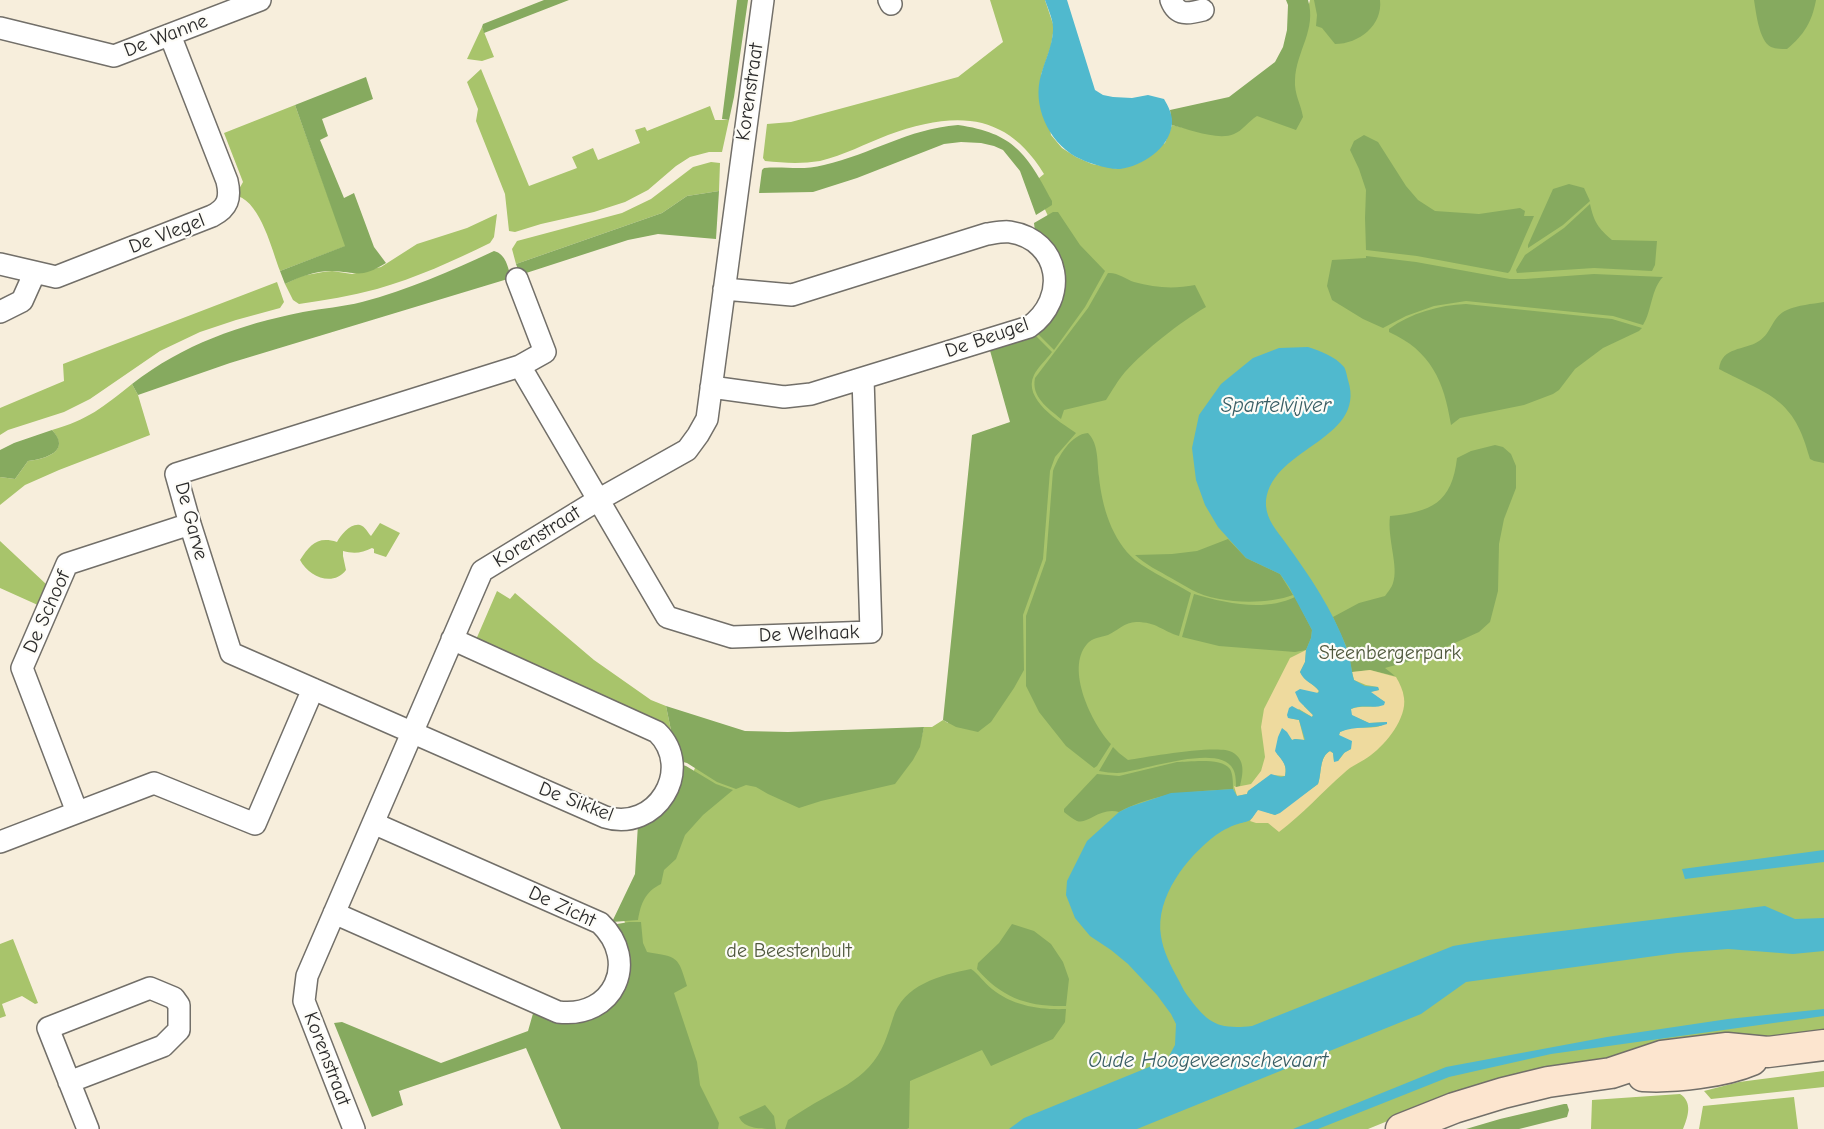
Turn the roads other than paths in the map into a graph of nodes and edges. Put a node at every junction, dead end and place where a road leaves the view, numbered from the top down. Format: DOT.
graph roads {
  1 [pos="260,0"];
  2 [pos="763,0"];
  3 [pos="1171,0"];
  4 [pos="1203,10"];
  5 [pos="0,27"];
  6 [pos="170,35"];
  7 [pos="0,264"];
  8 [pos="35,272"];
  9 [pos="518,279"];
  10 [pos="724,289"];
  11 [pos="0,312"];
  12 [pos="520,366"];
  13 [pos="863,378"];
  14 [pos="711,387"];
  15 [pos="598,500"];
  16 [pos="190,524"];
  17 [pos="452,639"];
  18 [pos="313,689"];
  19 [pos="411,733"];
  20 [pos="77,812"];
  21 [pos="373,823"];
  22 [pos="0,842"];
  23 [pos="334,913"];
  24 [pos="1824,1045"];
  25 [pos="69,1082"];
  26 [pos="88,1129"];
  27 [pos="354,1129"];
  28 [pos="1401,1129"];
  1 -- 6 [label="street, De Wanne"];
  2 -- 10 [label="street, Korenstraat"];
  3 -- 4 [label="street"];
  5 -- 6 [label="street, De Wanne"];
  6 -- 8 [label="street, De Vlegel"];
  7 -- 8 [label="street, De Vlegel"];
  8 -- 11 [label="street"];
  9 -- 12 [label="street, De Garve"];
  10 -- 13 [label="street, De Beugel"];
  10 -- 14 [label="street, Korenstraat"];
  12 -- 15 [label="street"];
  12 -- 16 [label="street, De Garve"];
  13 -- 14 [label="street, De Beugel"];
  13 -- 15 [label="street, De Welhaak"];
  14 -- 15 [label="street, Korenstraat"];
  15 -- 17 [label="street, Korenstraat"];
  16 -- 18 [label="street, De Garve"];
  16 -- 20 [label="street, De Schoof"];
  17 -- 19 [label="street, Korenstraat"];
  17 -- 19 [label="street, De Sikkel"];
  18 -- 19 [label="street, De Garve"];
  18 -- 20 [label="street"];
  19 -- 21 [label="street, Korenstraat"];
  20 -- 22 [label="street"];
  21 -- 23 [label="street, Korenstraat"];
  21 -- 23 [label="street, De Zicht"];
  23 -- 27 [label="street, Korenstraat"];
  24 -- 28 [label="main road"];
  25 -- 25 [label="street"];
  25 -- 26 [label="street"];
}
